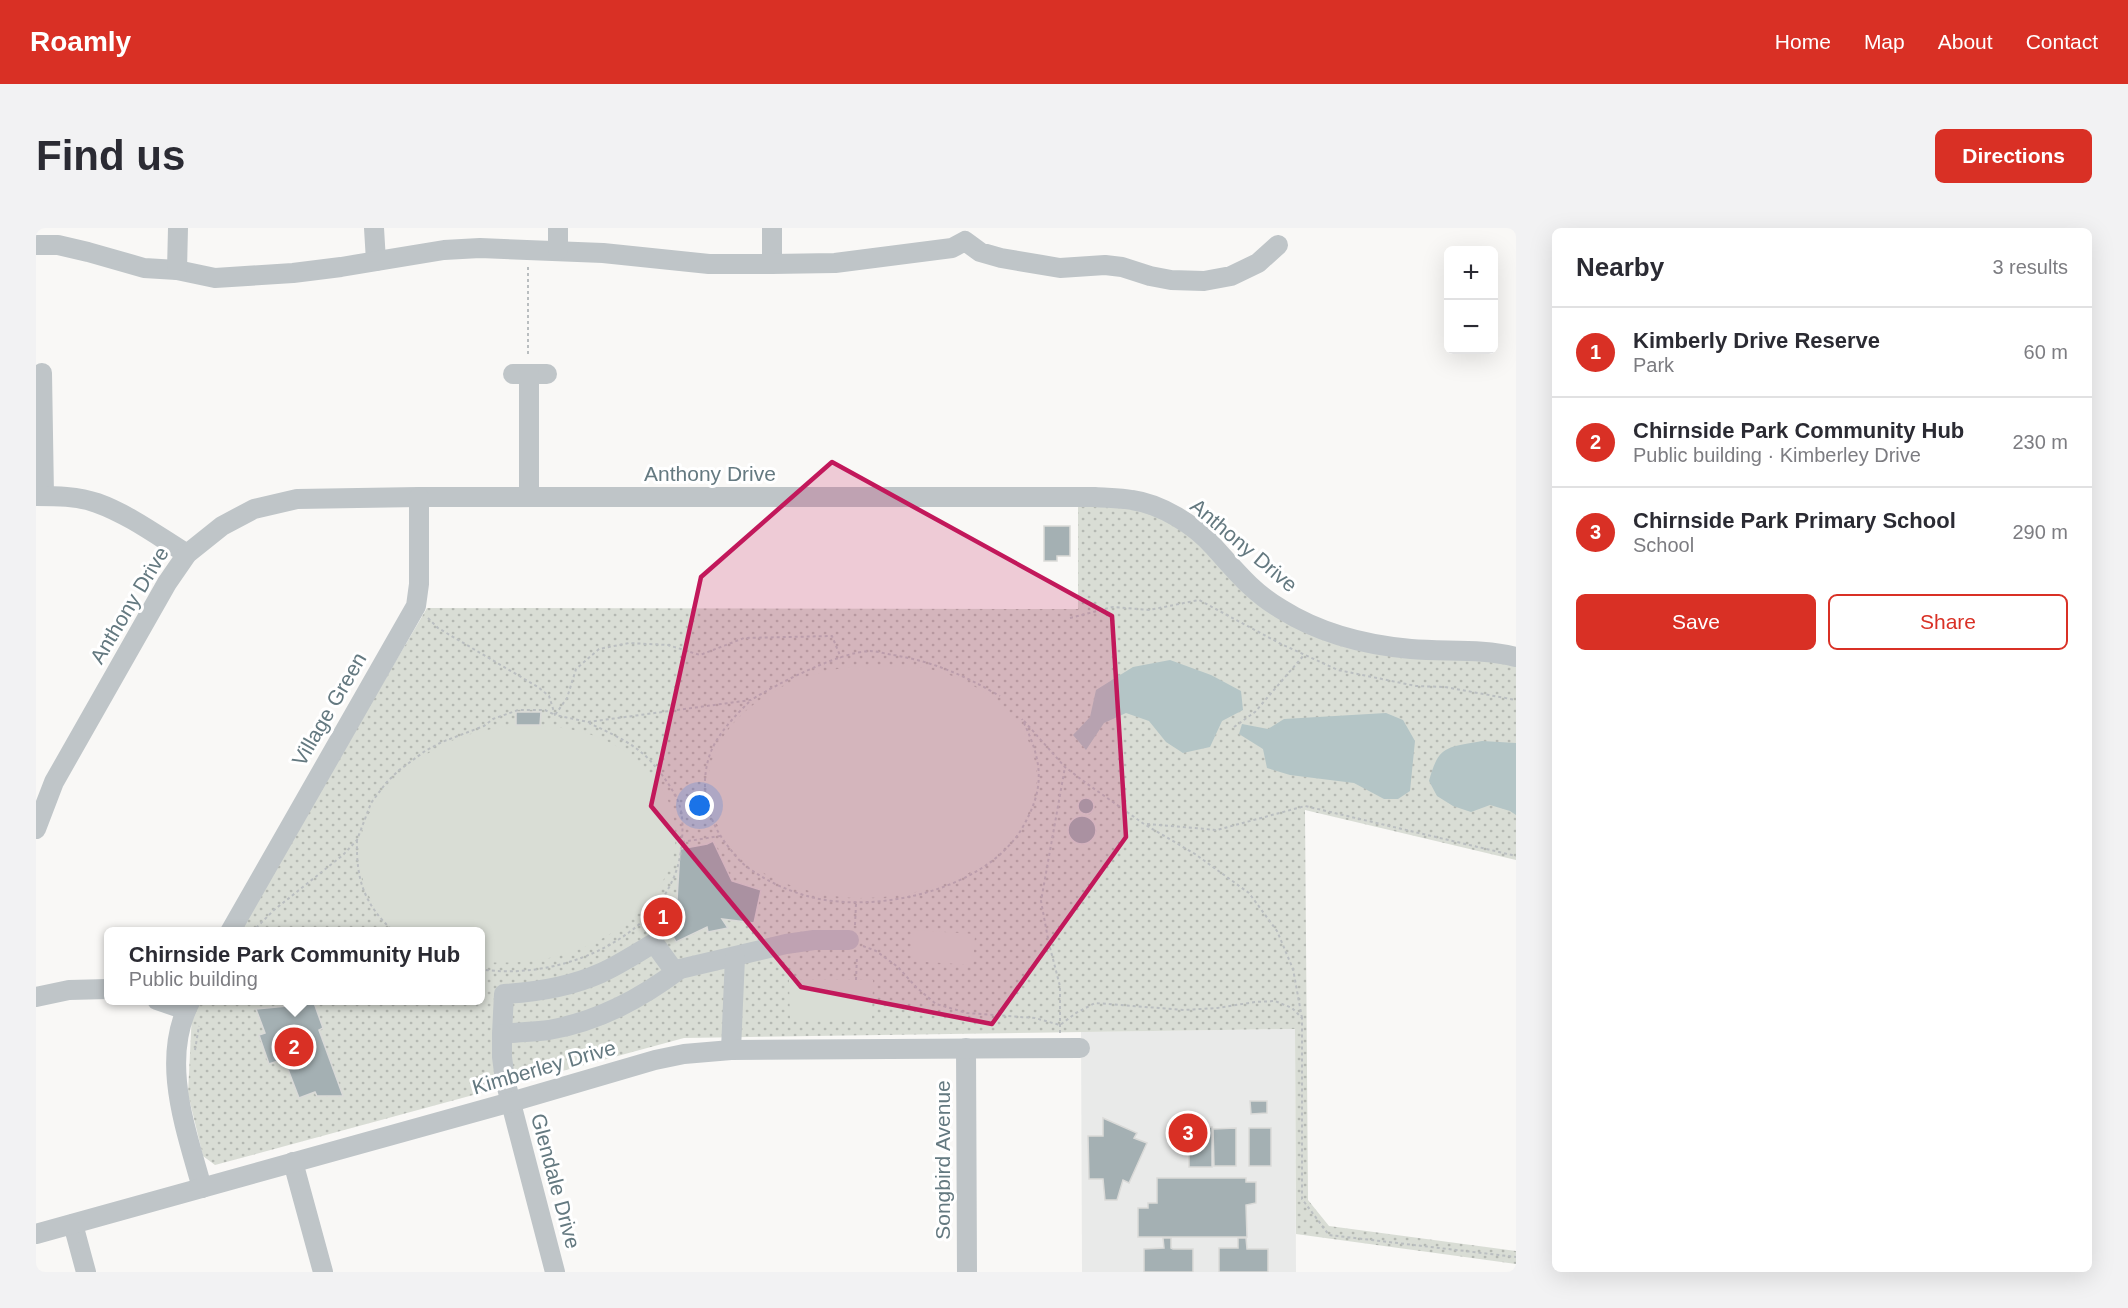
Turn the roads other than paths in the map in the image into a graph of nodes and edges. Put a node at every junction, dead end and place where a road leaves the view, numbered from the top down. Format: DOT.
graph roads {
  1 [pos="178,228"];
  2 [pos="374,228"];
  3 [pos="558,228"];
  4 [pos="772,228"];
  5 [pos="967,234"];
  6 [pos="36,245"];
  7 [pos="1278,245"];
  8 [pos="558,250"];
  9 [pos="376,261"];
  10 [pos="772,264"];
  11 [pos="177,270"];
  12 [pos="46,373"];
  13 [pos="529,374"];
  14 [pos="40,496"];
  15 [pos="419,497"];
  16 [pos="529,497"];
  17 [pos="187,554"];
  18 [pos="1516,657"];
  19 [pos="36,829"];
  20 [pos="233,927"];
  21 [pos="854,942"];
  22 [pos="735,957"];
  23 [pos="675,972"];
  24 [pos="104,989"];
  25 [pos="36,997"];
  26 [pos="189,1005"];
  27 [pos="502,1034"];
  28 [pos="966,1048"];
  29 [pos="1080,1048"];
  30 [pos="731,1050"];
  31 [pos="511,1102"];
  32 [pos="293,1162"];
  33 [pos="201,1188"];
  34 [pos="73,1224"];
  35 [pos="36,1234"];
  36 [pos="86,1272"];
  37 [pos="323,1272"];
  38 [pos="555,1272"];
  39 [pos="967,1272"];
  1 -- 11 [label="street"];
  2 -- 9 [label="street"];
  3 -- 8 [label="street"];
  4 -- 10 [label="street"];
  5 -- 7 [label="street"];
  5 -- 10 [label="street"];
  6 -- 11 [label="street"];
  8 -- 9 [label="street"];
  8 -- 10 [label="street"];
  9 -- 11 [label="street"];
  12 -- 14 [label="street"];
  13 -- 16 [label="street"];
  14 -- 17 [label="street"];
  15 -- 16 [label="street, Anthony Drive"];
  15 -- 17 [label="street, Anthony Drive"];
  15 -- 20 [label="street, Village Green"];
  16 -- 18 [label="street, Anthony Drive"];
  17 -- 19 [label="street, Anthony Drive"];
  21 -- 22 [label="street"];
  22 -- 23 [label="street"];
  22 -- 30 [label="street"];
  23 -- 27 [label="street"];
  23 -- 27 [label="street, Glendale Drive"];
  24 -- 25 [label="street"];
  26 -- 33 [label="street"];
  27 -- 31 [label="street, Glendale Drive"];
  28 -- 29 [label="street, Kimberley Drive"];
  28 -- 30 [label="street, Kimberley Drive"];
  28 -- 39 [label="street, Songbird Avenue"];
  30 -- 31 [label="street, Kimberley Drive"];
  31 -- 32 [label="street, Kimberley Drive"];
  31 -- 38 [label="street, Glendale Drive"];
  32 -- 33 [label="street, Kimberley Drive"];
  32 -- 37 [label="street"];
  33 -- 34 [label="street, Kimberley Drive"];
  34 -- 35 [label="street, Kimberley Drive"];
  34 -- 36 [label="street"];
}
